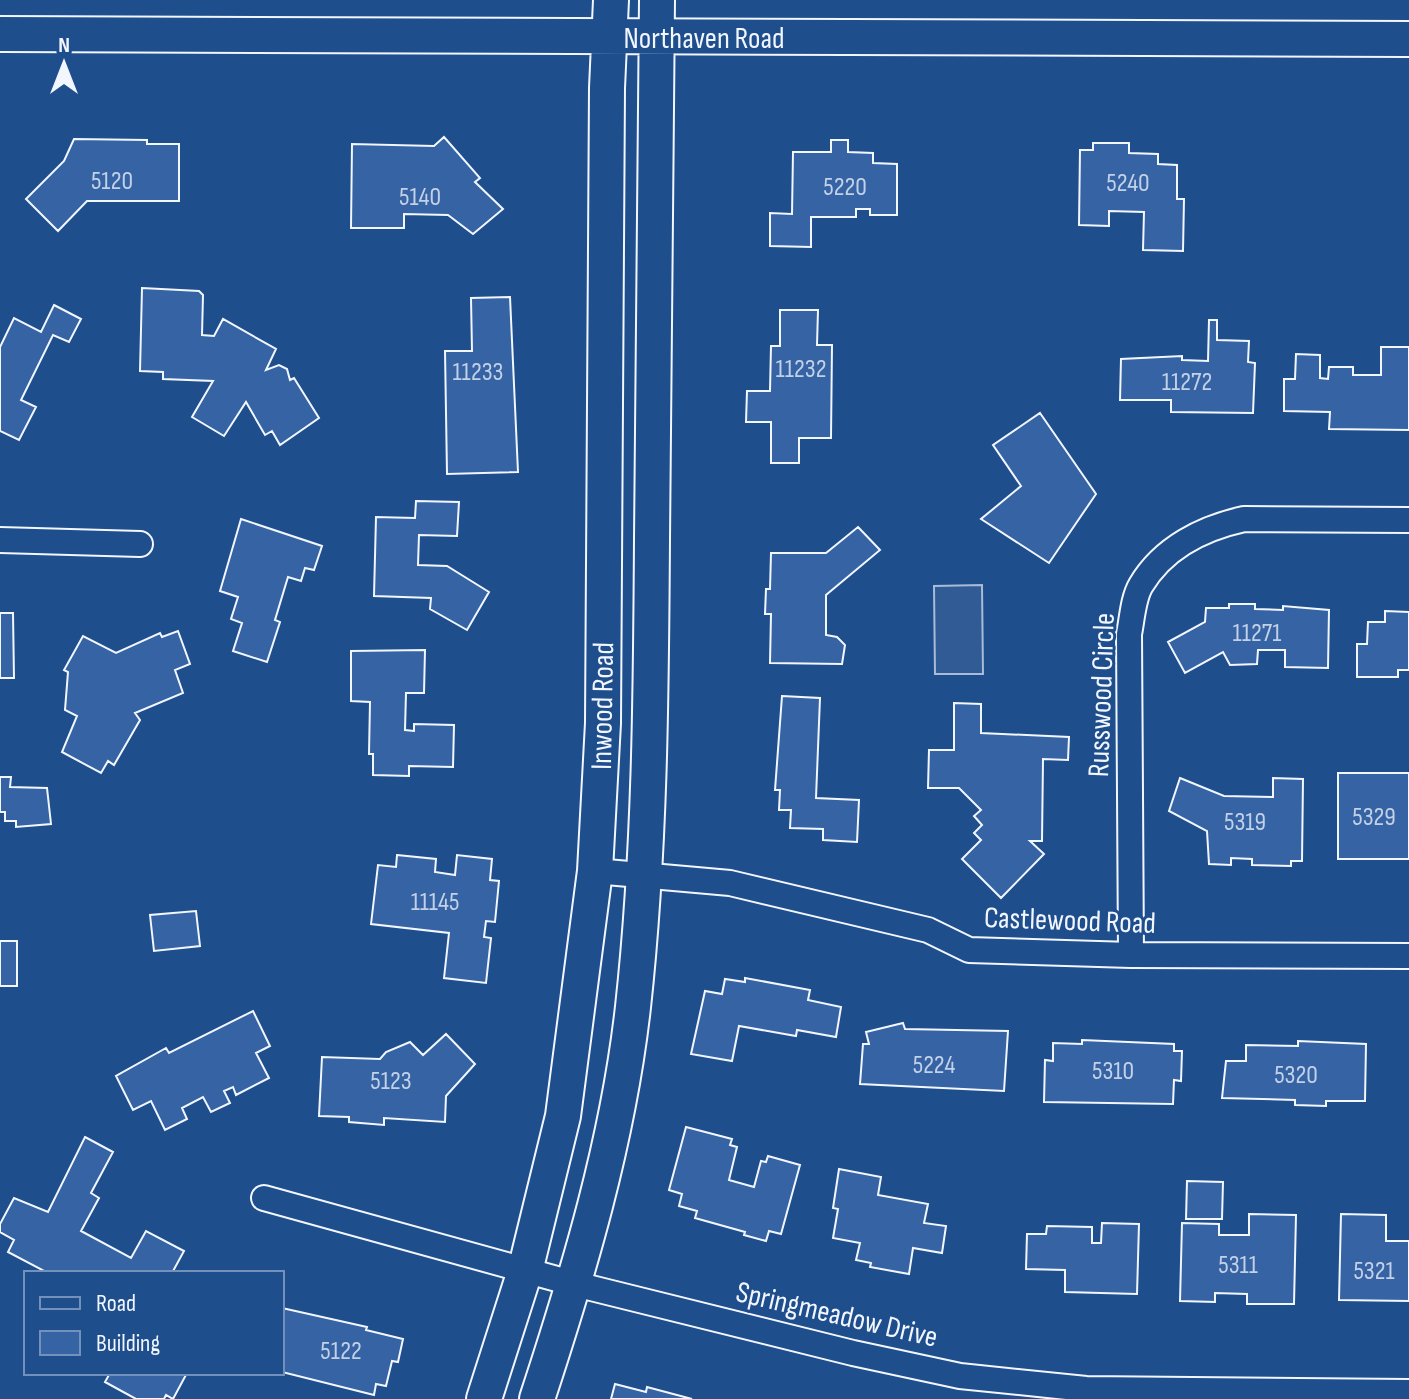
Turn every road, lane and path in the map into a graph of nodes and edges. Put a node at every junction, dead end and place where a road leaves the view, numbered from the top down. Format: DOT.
graph roads {
  1 [pos="611,0"];
  2 [pos="657,0"];
  3 [pos="0,34"];
  4 [pos="610,37"];
  5 [pos="657,38"];
  6 [pos="1409,39"];
  7 [pos="1409,520"];
  8 [pos="0,540"];
  9 [pos="140,544"];
  10 [pos="595,871"];
  11 [pos="642,875"];
  12 [pos="1131,955"];
  13 [pos="1409,956"];
  14 [pos="264,1198"];
  15 [pos="525,1271"];
  16 [pos="575,1284"];
  17 [pos="1409,1392"];
  18 [pos="484,1399"];
  19 [pos="537,1399"];
  1 -- 4 [label="main road, Inwood Road"];
  2 -- 5 [label="main road, Inwood Road"];
  3 -- 4 [label="main road, Northaven Road"];
  4 -- 5 [label="main road, Northaven Road"];
  4 -- 10 [label="main road, Inwood Road"];
  5 -- 6 [label="main road, Northaven Road"];
  5 -- 11 [label="main road, Inwood Road"];
  7 -- 12 [label="street, Russwood Circle"];
  8 -- 9 [label="street"];
  10 -- 11 [label="street, Castlewood Road"];
  10 -- 15 [label="main road, Inwood Road"];
  11 -- 12 [label="street, Castlewood Road"];
  11 -- 16 [label="main road, Inwood Road"];
  12 -- 13 [label="street, Castlewood Road"];
  14 -- 15 [label="street, Springmeadow Drive"];
  15 -- 16 [label="street, Springmeadow Drive"];
  15 -- 18 [label="main road, Inwood Road"];
  16 -- 17 [label="street, Springmeadow Drive"];
  16 -- 19 [label="main road, Inwood Road"];
}
